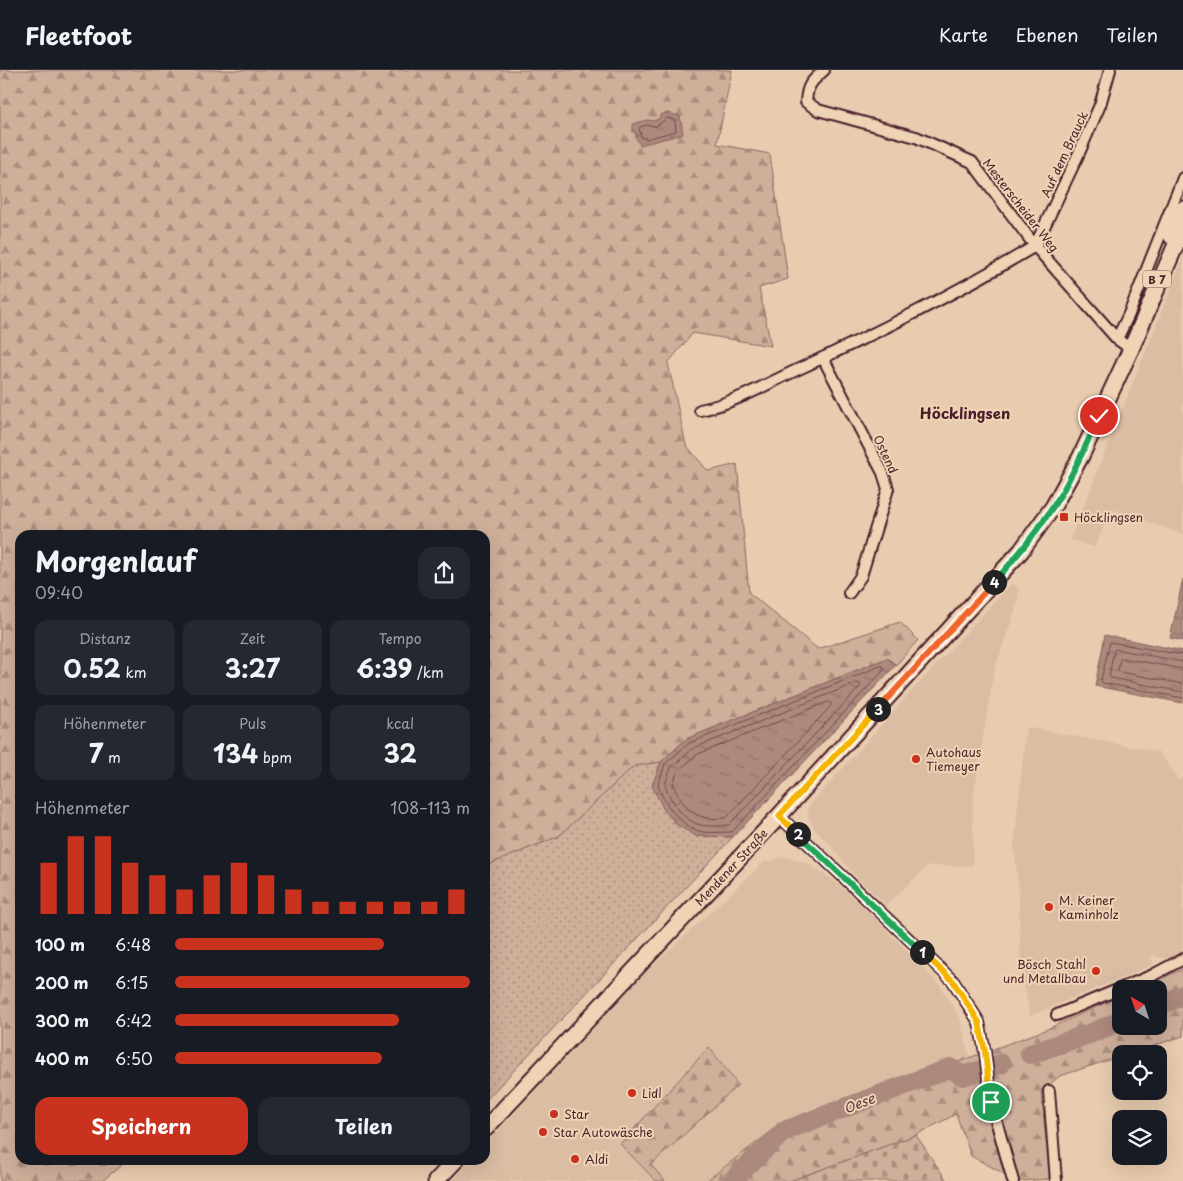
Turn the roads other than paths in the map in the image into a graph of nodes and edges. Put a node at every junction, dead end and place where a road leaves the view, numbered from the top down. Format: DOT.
graph roads {
  1 [pos="824,70"];
  2 [pos="1110,70"];
  3 [pos="1183,178"];
  4 [pos="1183,209"];
  5 [pos="1183,228"];
  6 [pos="1035,246"];
  7 [pos="1117,339"];
  8 [pos="1131,349"];
  9 [pos="823,358"];
  10 [pos="700,410"];
  11 [pos="849,593"];
  12 [pos="779,816"];
  13 [pos="1183,959"];
  14 [pos="1057,1015"];
  15 [pos="1049,1091"];
  16 [pos="490,1125"];
  17 [pos="451,1165"];
  18 [pos="436,1181"];
  19 [pos="1013,1181"];
  20 [pos="1056,1181"];
  1 -- 6 [label="street, Mesterscheider Weg"];
  2 -- 6 [label="street, Auf dem Brauck"];
  3 -- 7 [label="street"];
  4 -- 8 [label="main road, Mendener Straße / B 7"];
  5 -- 8 [label="main road, Mendener Straße / B 7"];
  6 -- 7 [label="street, Mesterscheider Weg"];
  6 -- 9 [label="street"];
  7 -- 8 [label="street, Mesterscheider Weg"];
  8 -- 12 [label="main road, Mendener Straße / B 7"];
  9 -- 10 [label="street"];
  9 -- 11 [label="street, Ostend"];
  12 -- 16 [label="main road, Mendener Straße / B 7"];
  12 -- 19 [label="street"];
  13 -- 14 [label="street"];
  15 -- 20 [label="street"];
  17 -- 18 [label="main road"];
}
